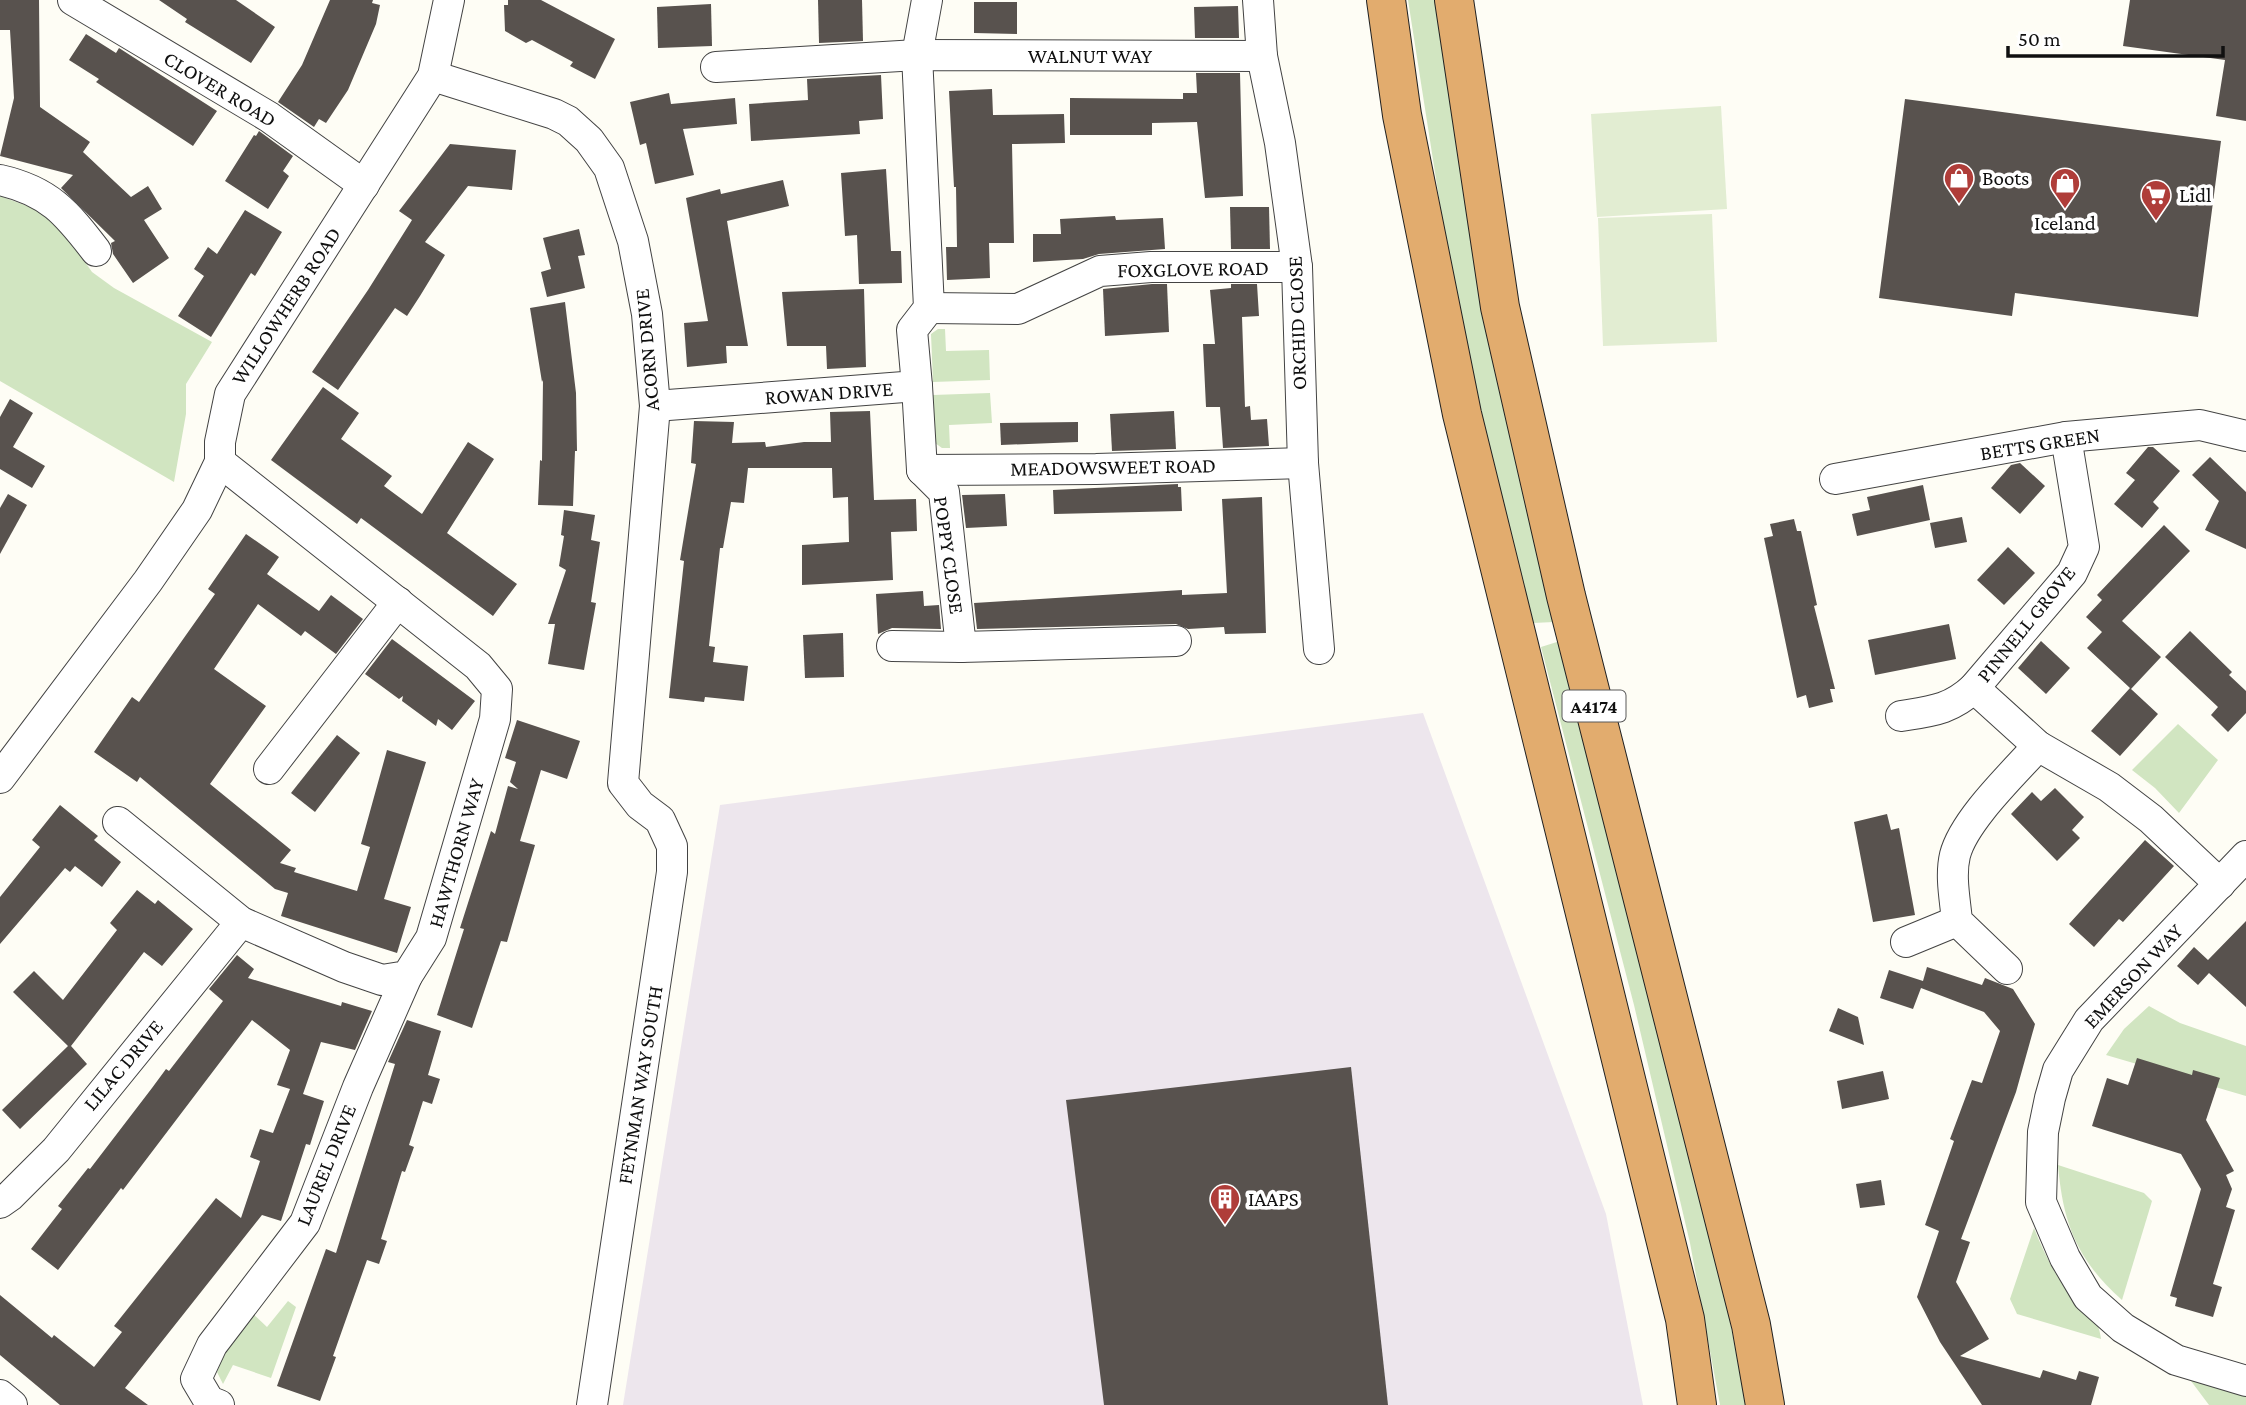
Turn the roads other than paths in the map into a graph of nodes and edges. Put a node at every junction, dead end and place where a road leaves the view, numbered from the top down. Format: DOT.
graph roads {
  1 [pos="72,0"];
  2 [pos="449,0"];
  3 [pos="927,0"];
  4 [pos="1258,0"];
  5 [pos="1386,0"];
  6 [pos="1454,0"];
  7 [pos="917,55"];
  8 [pos="1262,56"];
  9 [pos="716,67"];
  10 [pos="433,76"];
  11 [pos="0,180"];
  12 [pos="364,185"];
  13 [pos="96,251"];
  14 [pos="1297,267"];
  15 [pos="929,308"];
  16 [pos="917,386"];
  17 [pos="655,406"];
  18 [pos="2246,436"];
  19 [pos="2066,437"];
  20 [pos="220,462"];
  21 [pos="1303,463"];
  22 [pos="922,470"];
  23 [pos="1835,479"];
  24 [pos="398,602"];
  25 [pos="1176,641"];
  26 [pos="892,646"];
  27 [pos="961,647"];
  28 [pos="1319,649"];
  29 [pos="1974,688"];
  30 [pos="1901,716"];
  31 [pos="2038,746"];
  32 [pos="269,769"];
  33 [pos="0,778"];
  34 [pos="623,783"];
  35 [pos="118,822"];
  36 [pos="2246,856"];
  37 [pos="2220,884"];
  38 [pos="1957,920"];
  39 [pos="242,922"];
  40 [pos="1906,942"];
  41 [pos="2007,969"];
  42 [pos="407,975"];
  43 [pos="0,1203"];
  44 [pos="2246,1381"];
  45 [pos="0,1395"];
  46 [pos="12,1405"];
  47 [pos="219,1405"];
  48 [pos="592,1405"];
  49 [pos="1697,1405"];
  50 [pos="1765,1405"];
  1 -- 12 [label="street, CLOVER ROAD"];
  2 -- 10 [label="street, WILLOWHERB ROAD"];
  3 -- 7 [label="street"];
  4 -- 8 [label="street, ORCHID CLOSE"];
  5 -- 49 [label="highway, A4174"];
  6 -- 50 [label="highway, A4174"];
  7 -- 8 [label="street, WALNUT WAY"];
  7 -- 9 [label="street"];
  7 -- 15 [label="street"];
  8 -- 14 [label="street, ORCHID CLOSE"];
  10 -- 12 [label="street, WILLOWHERB ROAD"];
  10 -- 17 [label="street, ACORN DRIVE"];
  11 -- 13 [label="street"];
  12 -- 20 [label="street, WILLOWHERB ROAD"];
  14 -- 15 [label="street, FOXGLOVE ROAD"];
  14 -- 21 [label="street, ORCHID CLOSE"];
  15 -- 16 [label="street, ROWAN DRIVE"];
  16 -- 17 [label="street, ROWAN DRIVE"];
  16 -- 22 [label="street, POPPY CLOSE"];
  17 -- 34 [label="street, ACORN DRIVE"];
  18 -- 19 [label="street, BETTS GREEN"];
  19 -- 23 [label="street, BETTS GREEN"];
  19 -- 29 [label="street, PINNELL GROVE"];
  20 -- 24 [label="street, HAWTHORN WAY"];
  20 -- 33 [label="street, WILLOWHERB ROAD"];
  21 -- 22 [label="street, MEADOWSWEET ROAD"];
  21 -- 28 [label="street, ORCHID CLOSE"];
  22 -- 27 [label="street, POPPY CLOSE"];
  24 -- 32 [label="street"];
  24 -- 42 [label="street, HAWTHORN WAY"];
  25 -- 27 [label="street, POPPY CLOSE"];
  26 -- 27 [label="street, POPPY CLOSE"];
  29 -- 30 [label="street, PINNELL GROVE"];
  29 -- 31 [label="street, PINNELL GROVE"];
  31 -- 37 [label="street, PINNELL GROVE"];
  31 -- 38 [label="street"];
  34 -- 48 [label="street, FEYNMAN WAY SOUTH"];
  35 -- 39 [label="street"];
  36 -- 37 [label="street, EMERSON WAY"];
  37 -- 44 [label="street, EMERSON WAY"];
  38 -- 40 [label="street"];
  38 -- 41 [label="street"];
  39 -- 42 [label="street"];
  39 -- 43 [label="street, LILAC DRIVE"];
  42 -- 47 [label="street, LAUREL DRIVE"];
  45 -- 46 [label="street"];
}
